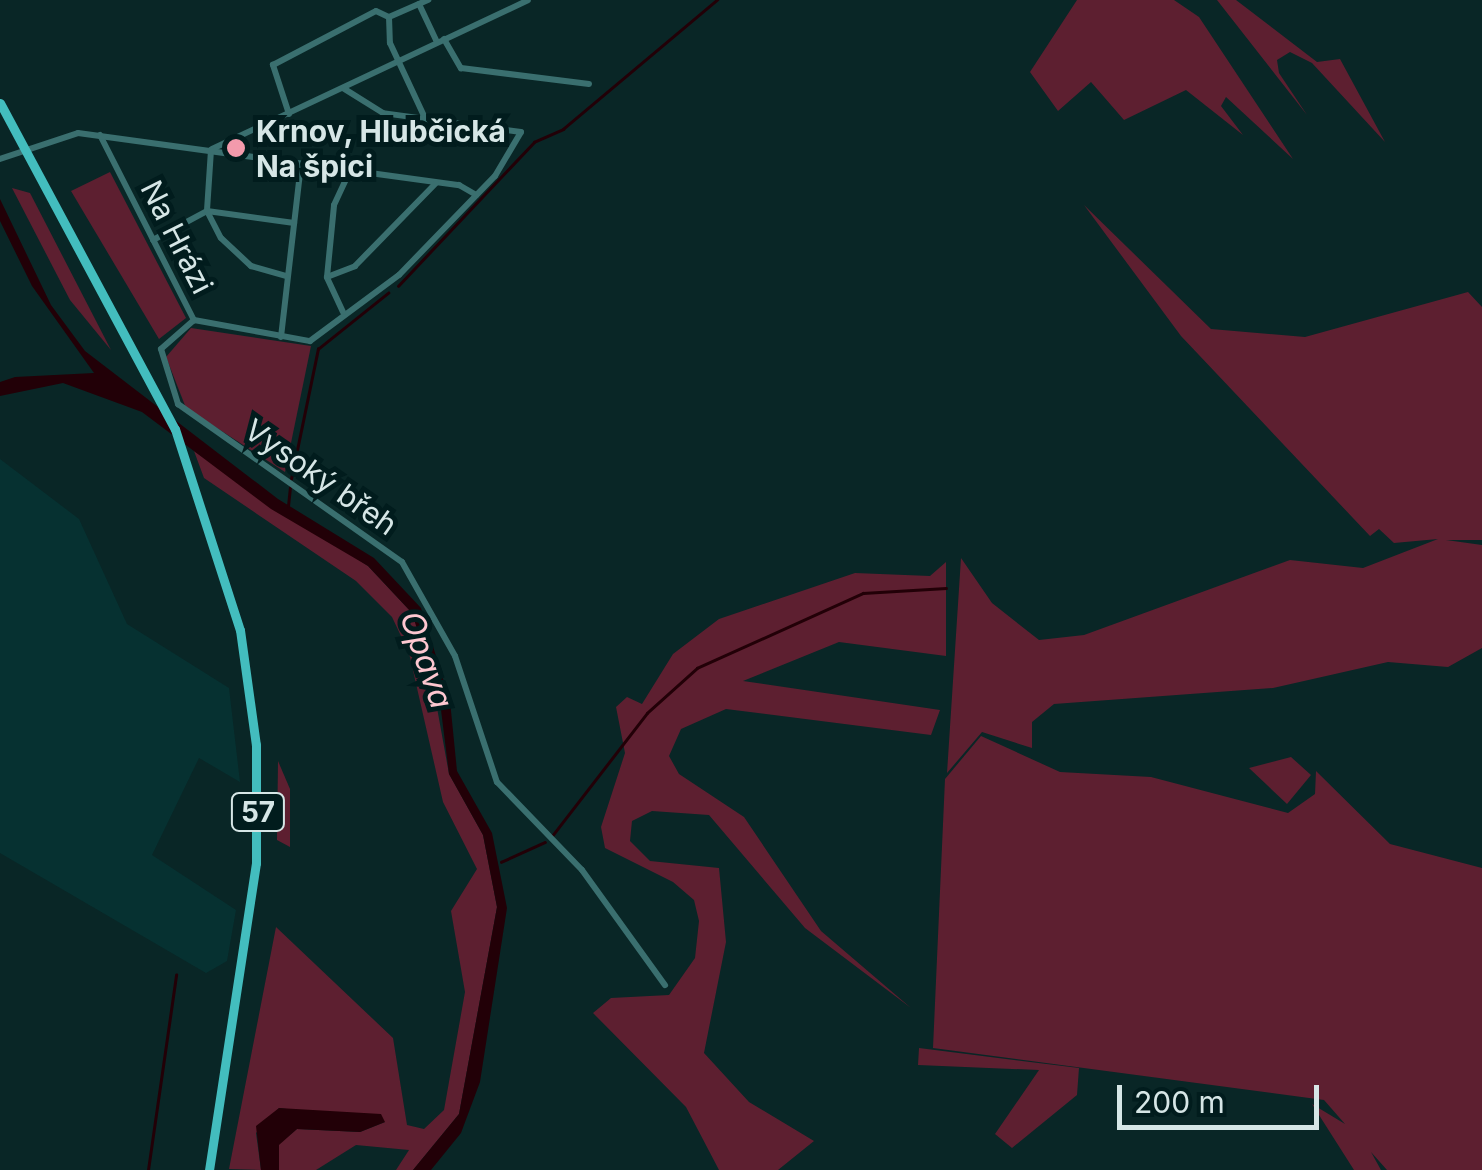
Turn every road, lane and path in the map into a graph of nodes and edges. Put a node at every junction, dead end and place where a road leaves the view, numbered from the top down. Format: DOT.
graph roads {
  1 [pos="428,0"];
  2 [pos="528,0"];
  3 [pos="419,4"];
  4 [pos="389,18"];
  5 [pos="441,41"];
  6 [pos="399,60"];
  7 [pos="589,84"];
  8 [pos="343,88"];
  9 [pos="0,103"];
  10 [pos="290,114"];
  11 [pos="425,118"];
  12 [pos="100,135"];
  13 [pos="239,139"];
  14 [pos="24,146"];
  15 [pos="211,150"];
  16 [pos="240,156"];
  17 [pos="0,159"];
  18 [pos="302,165"];
  19 [pos="350,171"];
  20 [pos="436,183"];
  21 [pos="476,195"];
  22 [pos="207,211"];
  23 [pos="294,223"];
  24 [pos="153,240"];
  25 [pos="287,276"];
  26 [pos="328,277"];
  27 [pos="344,312"];
  28 [pos="194,320"];
  29 [pos="281,337"];
  30 [pos="665,985"];
  31 [pos="209,1170"];
  1 -- 3 [label="street"];
  2 -- 5 [label="street"];
  3 -- 4 [label="street"];
  3 -- 5 [label="street"];
  4 -- 6 [label="street"];
  4 -- 10 [label="street"];
  5 -- 6 [label="street"];
  5 -- 7 [label="street"];
  6 -- 8 [label="street"];
  6 -- 11 [label="street"];
  8 -- 10 [label="street"];
  8 -- 11 [label="street"];
  9 -- 14 [label="main road, 57"];
  10 -- 13 [label="street"];
  11 -- 21 [label="street, Na Hrázi"];
  12 -- 14 [label="street"];
  12 -- 15 [label="street"];
  12 -- 24 [label="street, Na Hrázi"];
  13 -- 15 [label="street"];
  13 -- 16 [label="street"];
  14 -- 17 [label="street"];
  14 -- 31 [label="main road, 57"];
  15 -- 16 [label="street"];
  15 -- 22 [label="street"];
  16 -- 18 [label="street"];
  18 -- 19 [label="street"];
  18 -- 23 [label="street"];
  19 -- 20 [label="street"];
  19 -- 26 [label="street"];
  20 -- 21 [label="street"];
  20 -- 26 [label="street"];
  21 -- 27 [label="street, Na Hrázi"];
  22 -- 23 [label="street"];
  22 -- 24 [label="street"];
  22 -- 25 [label="street"];
  23 -- 25 [label="street"];
  24 -- 28 [label="street, Na Hrázi"];
  25 -- 29 [label="street"];
  26 -- 27 [label="street"];
  27 -- 29 [label="street, Na Hrázi"];
  28 -- 29 [label="street, Na Hrázi"];
  28 -- 30 [label="street, Vysoký břeh"];
}
